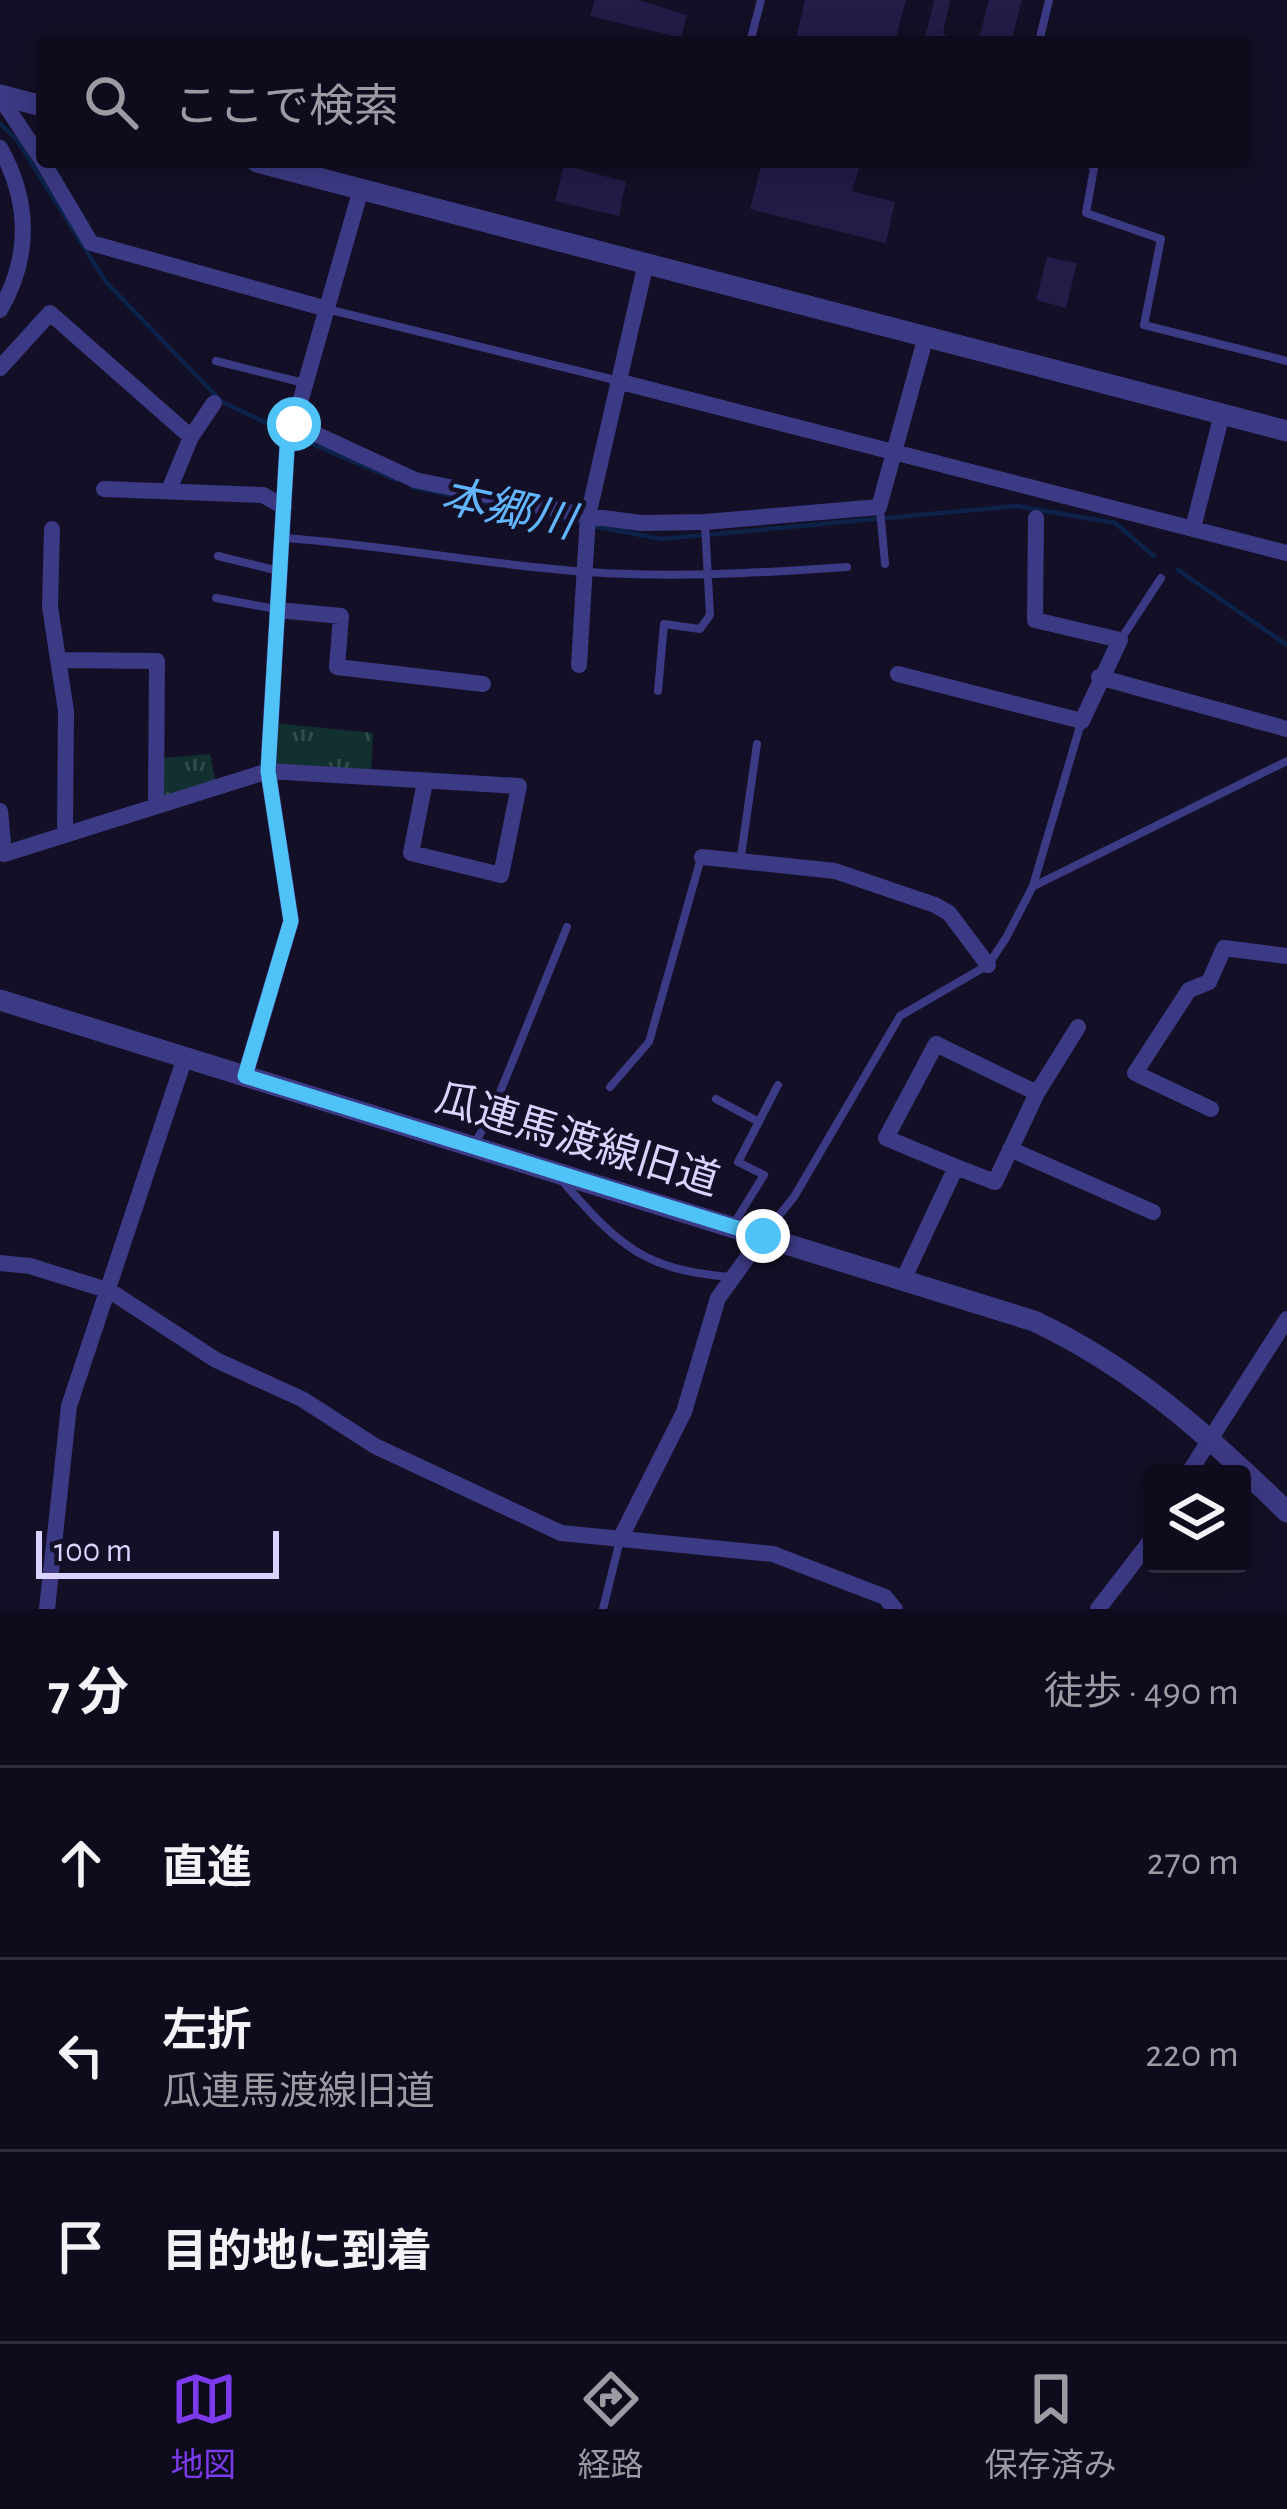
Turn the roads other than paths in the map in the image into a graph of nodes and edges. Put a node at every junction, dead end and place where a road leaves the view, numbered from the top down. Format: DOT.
graph roads {
  1 [pos="760,0"];
  2 [pos="1049,0"];
  3 [pos="751,36"];
  4 [pos="1040,36"];
  5 [pos="0,96"];
  6 [pos="36,105"];
  7 [pos="9,121"];
  8 [pos="0,148"];
  9 [pos="36,153"];
  10 [pos="47,168"];
  11 [pos="280,168"];
  12 [pos="1094,168"];
  13 [pos="361,189"];
  14 [pos="645,267"];
  15 [pos="327,309"];
  16 [pos="0,310"];
  17 [pos="926,336"];
  18 [pos="216,361"];
  19 [pos="1287,362"];
  20 [pos="0,368"];
  21 [pos="617,381"];
  22 [pos="306,383"];
  23 [pos="214,403"];
  24 [pos="1222,414"];
  25 [pos="294,424"];
  26 [pos="1287,431"];
  27 [pos="191,437"];
  28 [pos="896,452"];
  29 [pos="104,489"];
  30 [pos="169,490"];
  31 [pos="284,507"];
  32 [pos="880,507"];
  33 [pos="588,516"];
  34 [pos="1036,518"];
  35 [pos="705,522"];
  36 [pos="1192,528"];
  37 [pos="52,529"];
  38 [pos="282,538"];
  39 [pos="1287,553"];
  40 [pos="218,556"];
  41 [pos="885,565"];
  42 [pos="847,567"];
  43 [pos="280,572"];
  44 [pos="583,572"];
  45 [pos="708,576"];
  46 [pos="1161,578"];
  47 [pos="216,598"];
  48 [pos="278,610"];
  49 [pos="1120,640"];
  50 [pos="61,660"];
  51 [pos="579,665"];
  52 [pos="898,674"];
  53 [pos="1099,677"];
  54 [pos="483,684"];
  55 [pos="658,691"];
  56 [pos="1082,721"];
  57 [pos="1287,729"];
  58 [pos="757,744"];
  59 [pos="1287,761"];
  60 [pos="268,771"];
  61 [pos="425,782"];
  62 [pos="156,802"];
  63 [pos="0,811"];
  64 [pos="65,832"];
  65 [pos="702,856"];
  66 [pos="740,865"];
  67 [pos="1033,886"];
  68 [pos="567,927"];
  69 [pos="1287,956"];
  70 [pos="988,965"];
  71 [pos="0,1000"];
  72 [pos="1078,1027"];
  73 [pos="185,1057"];
  74 [pos="245,1076"];
  75 [pos="778,1085"];
  76 [pos="610,1087"];
  77 [pos="1037,1093"];
  78 [pos="716,1099"];
  79 [pos="1211,1109"];
  80 [pos="759,1122"];
  81 [pos="473,1146"];
  82 [pos="1010,1149"];
  83 [pos="956,1166"];
  84 [pos="553,1171"];
  85 [pos="1153,1212"];
  86 [pos="732,1226"];
  87 [pos="763,1236"];
  88 [pos="0,1263"];
  89 [pos="733,1277"];
  90 [pos="903,1280"];
  91 [pos="110,1291"];
  92 [pos="1287,1318"];
  93 [pos="1210,1436"];
  94 [pos="1193,1465"];
  95 [pos="1287,1512"];
  96 [pos="620,1538"];
  97 [pos="1143,1551"];
  98 [pos="47,1609"];
  99 [pos="603,1609"];
  100 [pos="895,1609"];
  101 [pos="1098,1609"];
  1 -- 3 [label="lane"];
  2 -- 4 [label="lane"];
  5 -- 6 [label="street"];
  5 -- 7 [label="street"];
  7 -- 9 [label="street"];
  8 -- 16 [label="street"];
  10 -- 15 [label="street"];
  11 -- 13 [label="street"];
  12 -- 19 [label="lane"];
  13 -- 14 [label="street"];
  13 -- 15 [label="street"];
  14 -- 17 [label="street"];
  14 -- 21 [label="street"];
  15 -- 21 [label="lane"];
  15 -- 22 [label="street"];
  17 -- 24 [label="street"];
  17 -- 28 [label="street"];
  18 -- 22 [label="lane"];
  20 -- 27 [label="street"];
  21 -- 28 [label="street"];
  21 -- 33 [label="street"];
  22 -- 25 [label="street"];
  23 -- 27 [label="street"];
  24 -- 26 [label="street"];
  24 -- 36 [label="street"];
  25 -- 31 [label="street"];
  25 -- 33 [label="street"];
  27 -- 30 [label="street"];
  28 -- 32 [label="street"];
  28 -- 36 [label="street"];
  29 -- 30 [label="street"];
  30 -- 31 [label="street"];
  31 -- 38 [label="street"];
  32 -- 35 [label="street"];
  32 -- 41 [label="lane"];
  33 -- 35 [label="street"];
  33 -- 44 [label="street"];
  34 -- 49 [label="street"];
  35 -- 45 [label="lane"];
  36 -- 39 [label="street"];
  37 -- 50 [label="street"];
  38 -- 43 [label="street"];
  38 -- 44 [label="lane"];
  40 -- 43 [label="lane"];
  42 -- 45 [label="lane"];
  43 -- 48 [label="street"];
  44 -- 45 [label="lane"];
  44 -- 51 [label="street"];
  45 -- 55 [label="lane"];
  46 -- 49 [label="lane"];
  47 -- 48 [label="lane"];
  48 -- 54 [label="street"];
  48 -- 60 [label="street"];
  49 -- 53 [label="street"];
  50 -- 62 [label="street"];
  50 -- 64 [label="street"];
  52 -- 56 [label="street"];
  53 -- 56 [label="street"];
  53 -- 57 [label="street"];
  56 -- 67 [label="lane"];
  58 -- 66 [label="lane"];
  59 -- 67 [label="lane"];
  60 -- 61 [label="street"];
  60 -- 62 [label="street"];
  60 -- 74 [label="street"];
  61 -- 61 [label="street"];
  62 -- 64 [label="street"];
  63 -- 64 [label="street"];
  65 -- 66 [label="street"];
  65 -- 76 [label="lane"];
  66 -- 70 [label="street"];
  67 -- 70 [label="lane"];
  68 -- 81 [label="lane"];
  69 -- 79 [label="street"];
  70 -- 87 [label="lane"];
  71 -- 73 [label="street, 瓜連馬渡線旧道"];
  72 -- 77 [label="street"];
  73 -- 74 [label="street, 瓜連馬渡線旧道"];
  73 -- 91 [label="street"];
  74 -- 81 [label="street, 瓜連馬渡線旧道"];
  75 -- 80 [label="lane"];
  77 -- 82 [label="street"];
  77 -- 83 [label="street"];
  78 -- 80 [label="lane"];
  80 -- 86 [label="lane"];
  81 -- 84 [label="street, 瓜連馬渡線旧道"];
  82 -- 83 [label="street"];
  82 -- 85 [label="street"];
  83 -- 90 [label="street"];
  84 -- 86 [label="street, 瓜連馬渡線旧道"];
  84 -- 89 [label="lane"];
  86 -- 87 [label="street, 瓜連馬渡線旧道"];
  87 -- 89 [label="street"];
  87 -- 90 [label="street, 瓜連馬渡線旧道"];
  88 -- 91 [label="street"];
  89 -- 96 [label="street"];
  90 -- 93 [label="street, 瓜連馬渡線旧道"];
  91 -- 96 [label="street"];
  91 -- 98 [label="street"];
  92 -- 93 [label="street"];
  93 -- 94 [label="street"];
  93 -- 95 [label="street, 瓜連馬渡線旧道"];
  96 -- 99 [label="lane"];
  96 -- 100 [label="street"];
  97 -- 101 [label="street"];
}
